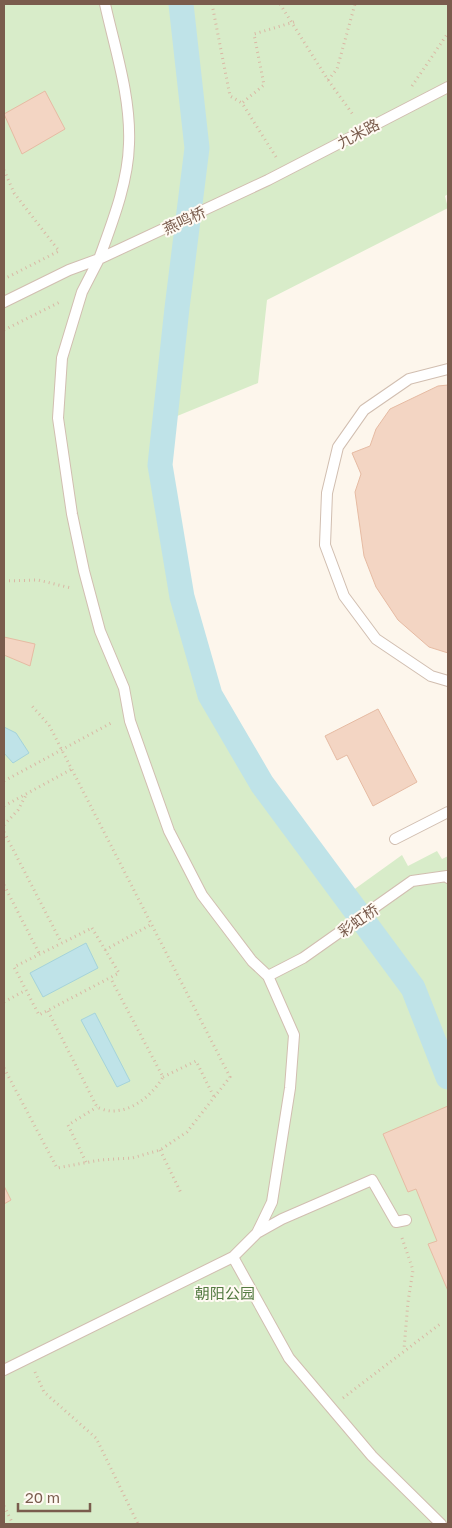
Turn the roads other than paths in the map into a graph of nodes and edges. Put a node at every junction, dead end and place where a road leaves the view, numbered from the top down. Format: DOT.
graph roads {
  1 [pos="105,4"];
  2 [pos="448,86"];
  3 [pos="268,180"];
  4 [pos="99,259"];
  5 [pos="4,302"];
  6 [pos="448,369"];
  7 [pos="448,681"];
  8 [pos="448,812"];
  9 [pos="395,839"];
  10 [pos="448,878"];
  11 [pos="268,976"];
  12 [pos="401,1221"];
  13 [pos="257,1233"];
  14 [pos="233,1257"];
  15 [pos="4,1370"];
  16 [pos="441,1524"];
  1 -- 4 [label="lane"];
  2 -- 3 [label="lane, 九米路"];
  3 -- 4 [label="lane, 燕鸣桥"];
  4 -- 5 [label="lane, 燕鸣桥"];
  4 -- 11 [label="lane"];
  6 -- 7 [label="lane"];
  8 -- 9 [label="lane"];
  10 -- 11 [label="lane, 彩虹桥"];
  11 -- 13 [label="lane"];
  12 -- 13 [label="lane"];
  13 -- 14 [label="lane"];
  14 -- 15 [label="lane"];
  14 -- 16 [label="lane"];
}
